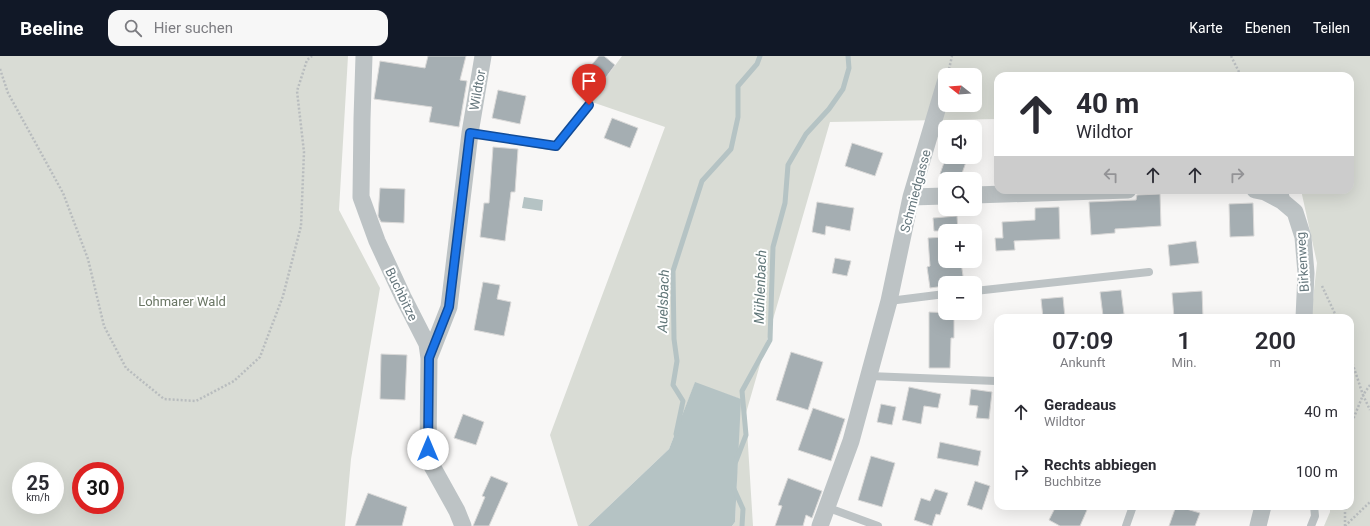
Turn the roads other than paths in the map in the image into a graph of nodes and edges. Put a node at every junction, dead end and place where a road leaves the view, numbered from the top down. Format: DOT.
graph roads {
  1 [pos="364,56"];
  2 [pos="483,56"];
  3 [pos="589,105"];
  4 [pos="938,106"];
  5 [pos="470,133"];
  6 [pos="1006,194"];
  7 [pos="982,195"];
  8 [pos="938,196"];
  9 [pos="1280,196"];
  10 [pos="911,197"];
  11 [pos="1150,272"];
  12 [pos="982,290"];
  13 [pos="938,295"];
  14 [pos="889,301"];
  15 [pos="1304,314"];
  16 [pos="429,358"];
  17 [pos="869,376"];
  18 [pos="994,381"];
  19 [pos="826,507"];
  20 [pos="1132,510"];
  21 [pos="1262,510"];
  22 [pos="1315,510"];
  23 [pos="463,526"];
  24 [pos="820,526"];
  25 [pos="878,526"];
  26 [pos="1126,526"];
  27 [pos="1258,526"];
  28 [pos="1312,526"];
  1 -- 16 [label="street, Buchbitze"];
  2 -- 5 [label="street, Wildtor"];
  3 -- 5 [label="lane"];
  4 -- 10 [label="street, Schmiedgasse"];
  5 -- 16 [label="street, Wildtor"];
  6 -- 7 [label="street"];
  8 -- 10 [label="street"];
  9 -- 15 [label="street, Birkenweg"];
  10 -- 14 [label="street, Schmiedgasse"];
  11 -- 12 [label="lane"];
  13 -- 14 [label="lane"];
  14 -- 17 [label="street, Schmiedgasse"];
  16 -- 23 [label="street, Buchbitze"];
  17 -- 18 [label="lane"];
  17 -- 19 [label="street, Schmiedgasse"];
  19 -- 24 [label="street, Schmiedgasse"];
  19 -- 25 [label="lane"];
  20 -- 26 [label="lane"];
  21 -- 27 [label="street"];
  22 -- 28 [label="lane"];
}
